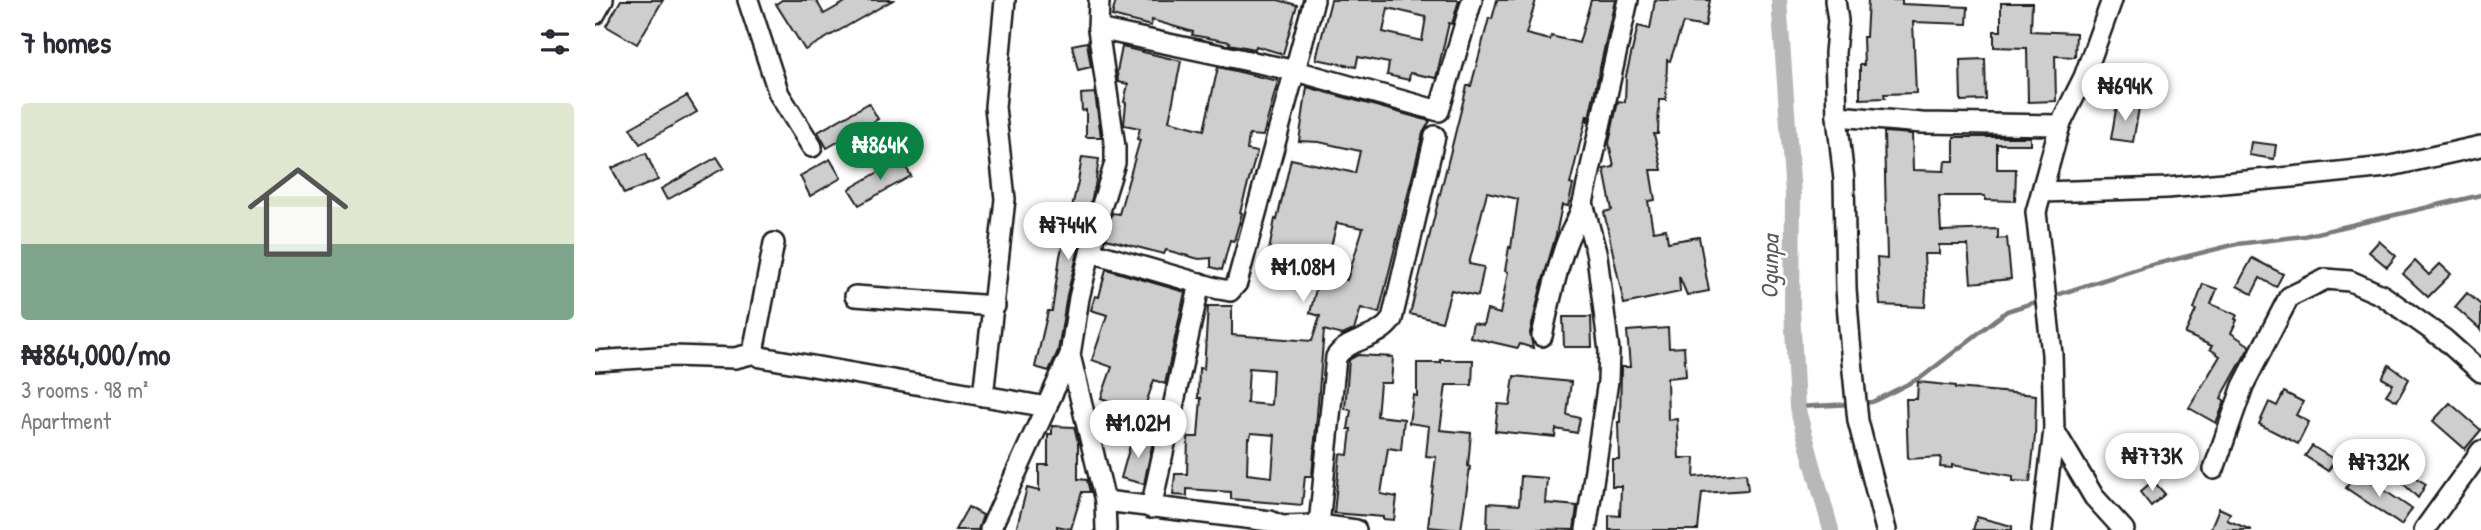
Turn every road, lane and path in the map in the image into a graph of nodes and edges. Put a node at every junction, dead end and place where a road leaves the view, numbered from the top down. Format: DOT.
graph roads {
  1 [pos="603,0"];
  2 [pos="748,0"];
  3 [pos="1005,0"];
  4 [pos="1099,0"];
  5 [pos="1314,0"];
  6 [pos="1472,0"];
  7 [pos="1627,0"];
  8 [pos="1835,0"];
  9 [pos="2112,0"];
  10 [pos="595,14"];
  11 [pos="1098,29"];
  12 [pos="1296,71"];
  13 [pos="1837,116"];
  14 [pos="2060,125"];
  15 [pos="1435,136"];
  16 [pos="2481,146"];
  17 [pos="812,147"];
  18 [pos="2042,192"];
  19 [pos="1583,203"];
  20 [pos="774,243"];
  21 [pos="1091,252"];
  22 [pos="1200,283"];
  23 [pos="855,296"];
  24 [pos="995,306"];
  25 [pos="1542,336"];
  26 [pos="755,354"];
  27 [pos="1070,355"];
  28 [pos="595,361"];
  29 [pos="2481,372"];
  30 [pos="983,396"];
  31 [pos="1047,408"];
  32 [pos="2054,430"];
  33 [pos="2481,451"];
  34 [pos="2214,469"];
  35 [pos="1105,501"];
  36 [pos="1151,508"];
  37 [pos="1319,525"];
  38 [pos="1281,528"];
  39 [pos="990,530"];
  40 [pos="1106,530"];
  41 [pos="1356,530"];
  42 [pos="1586,530"];
  43 [pos="1886,530"];
  44 [pos="2042,530"];
  45 [pos="2124,530"];
  46 [pos="2424,530"];
  1 -- 10 [label="street"];
  2 -- 17 [label="street"];
  3 -- 24 [label="street"];
  4 -- 11 [label="street"];
  5 -- 12 [label="street"];
  6 -- 12 [label="street"];
  7 -- 19 [label="street"];
  8 -- 13 [label="street"];
  9 -- 14 [label="street"];
  11 -- 12 [label="street"];
  11 -- 21 [label="street"];
  12 -- 22 [label="street"];
  13 -- 14 [label="street"];
  13 -- 43 [label="street"];
  14 -- 18 [label="street"];
  15 -- 37 [label="street"];
  16 -- 18 [label="street"];
  18 -- 32 [label="street"];
  19 -- 25 [label="street"];
  19 -- 42 [label="street"];
  20 -- 26 [label="street"];
  21 -- 22 [label="street"];
  21 -- 27 [label="street"];
  22 -- 36 [label="street"];
  23 -- 24 [label="street"];
  24 -- 30 [label="street"];
  26 -- 28 [label="street"];
  26 -- 30 [label="street"];
  27 -- 31 [label="street"];
  27 -- 35 [label="street"];
  29 -- 34 [label="street"];
  30 -- 31 [label="street"];
  31 -- 39 [label="street"];
  32 -- 44 [label="street"];
  32 -- 45 [label="street"];
  33 -- 46 [label="street"];
  35 -- 36 [label="street"];
  35 -- 40 [label="street"];
  36 -- 38 [label="street"];
  37 -- 38 [label="street"];
  37 -- 41 [label="street"];
}
